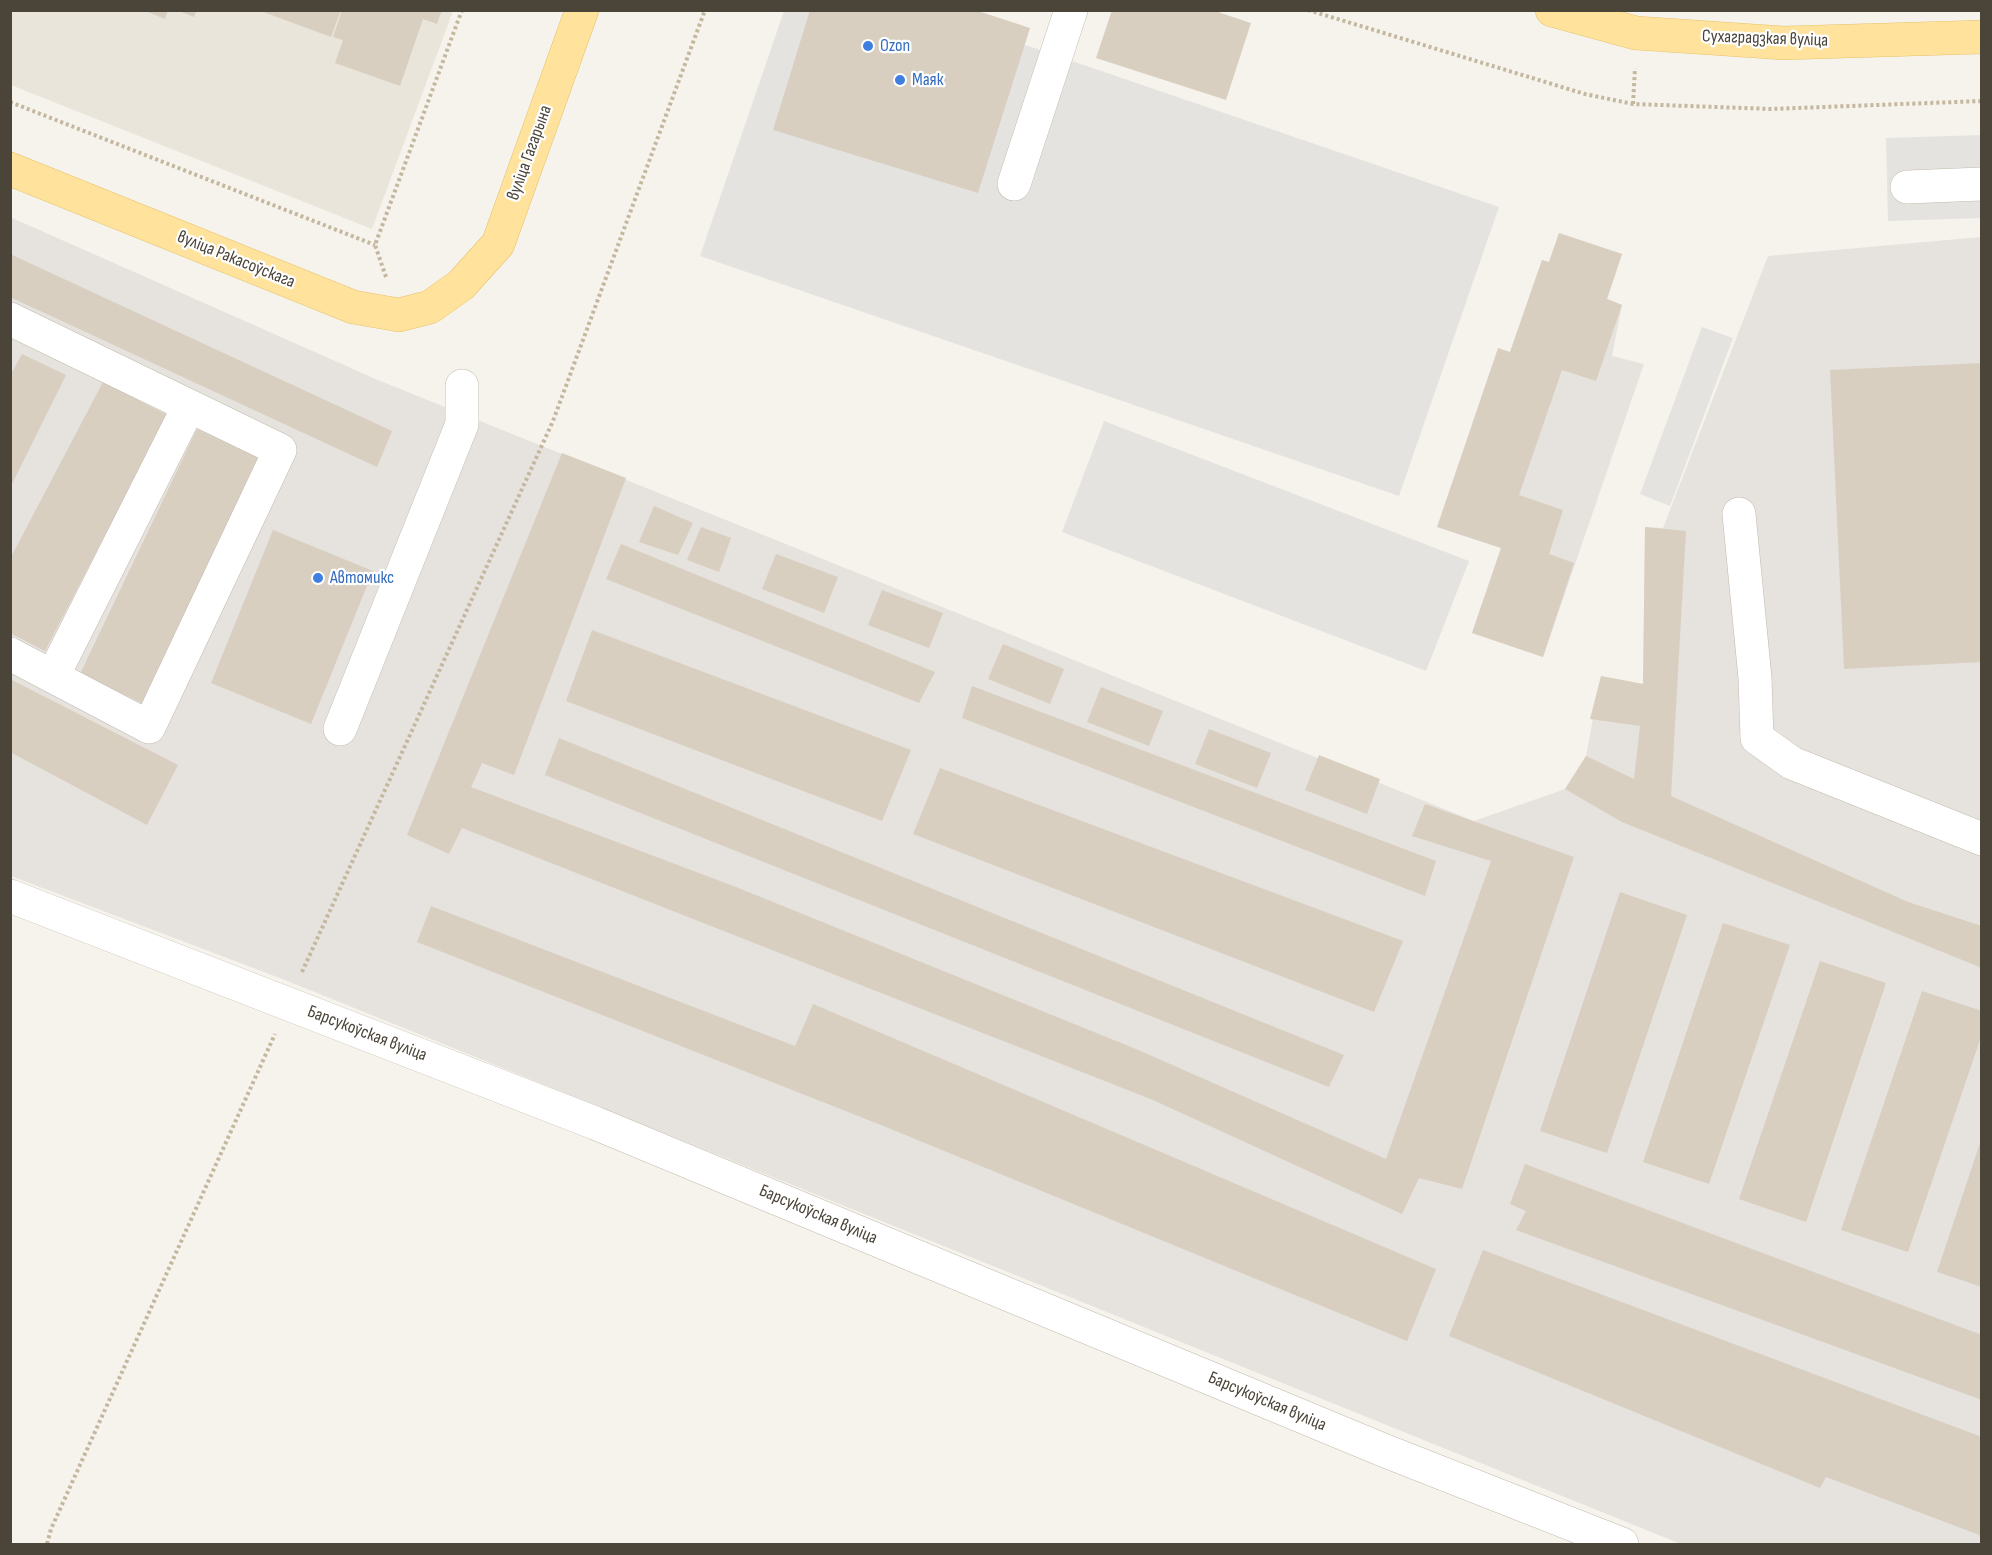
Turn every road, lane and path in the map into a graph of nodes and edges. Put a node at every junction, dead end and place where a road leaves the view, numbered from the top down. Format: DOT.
graph roads {
  1 [pos="462,10"];
  2 [pos="582,10"];
  3 [pos="705,10"];
  4 [pos="1071,10"];
  5 [pos="1308,10"];
  6 [pos="1552,10"];
  7 [pos="1982,37"];
  8 [pos="1982,100"];
  9 [pos="10,102"];
  10 [pos="10,169"];
  11 [pos="1014,184"];
  12 [pos="1982,184"];
  13 [pos="1907,188"];
  14 [pos="375,245"];
  15 [pos="461,285"];
  16 [pos="399,315"];
  17 [pos="11,320"];
  18 [pos="462,386"];
  19 [pos="189,406"];
  20 [pos="1739,514"];
  21 [pos="10,654"];
  22 [pos="53,676"];
  23 [pos="340,729"];
  24 [pos="1982,839"];
  25 [pos="10,896"];
  26 [pos="288,1004"];
  27 [pos="46,1545"];
  28 [pos="1622,1545"];
  1 -- 14 [label="path"];
  2 -- 15 [label="main road, вуліца Гагарына"];
  3 -- 26 [label="path"];
  4 -- 11 [label="lane"];
  5 -- 8 [label="path"];
  6 -- 7 [label="main road, Сухаградзкая вуліца"];
  9 -- 14 [label="path"];
  10 -- 16 [label="main road, вуліца Ракасоўскага"];
  12 -- 13 [label="lane"];
  14 -- 16 [label="path"];
  15 -- 16 [label="main road, вуліца Ракасоўскага"];
  17 -- 19 [label="lane"];
  18 -- 23 [label="lane"];
  19 -- 22 [label="lane"];
  19 -- 22 [label="lane"];
  20 -- 24 [label="lane"];
  21 -- 22 [label="lane"];
  25 -- 26 [label="lane, Барсукоўская вуліца"];
  26 -- 27 [label="path"];
  26 -- 28 [label="lane, Барсукоўская вуліца"];
}
